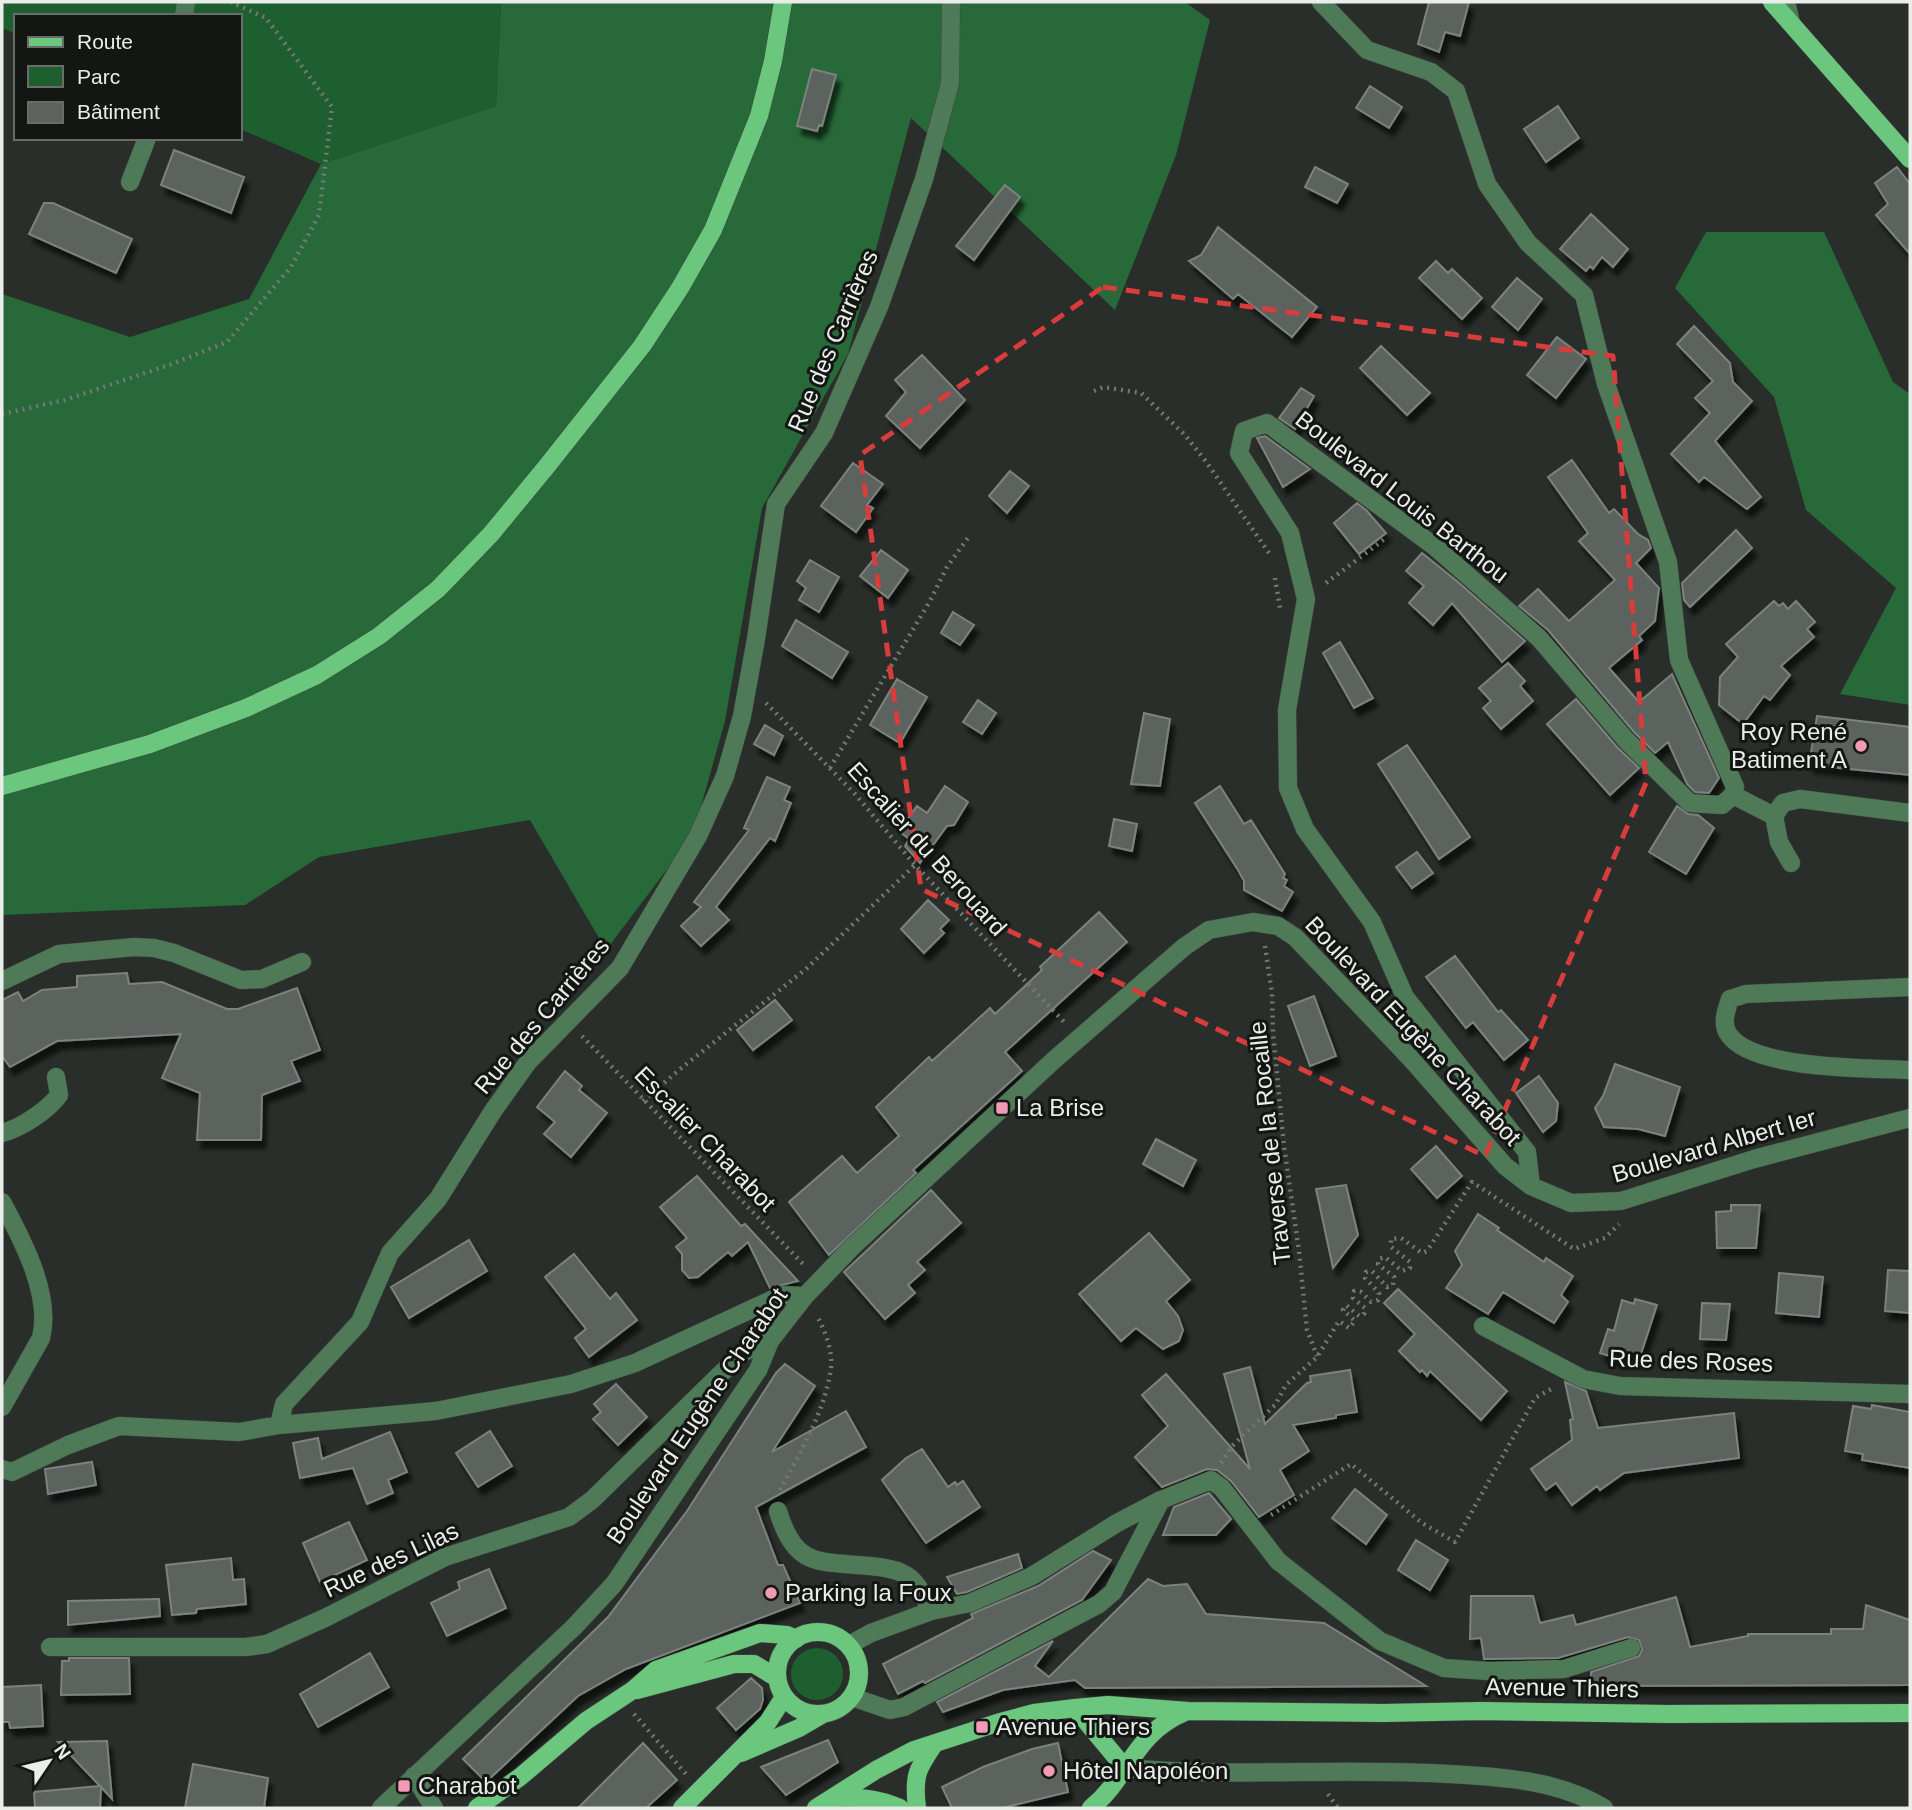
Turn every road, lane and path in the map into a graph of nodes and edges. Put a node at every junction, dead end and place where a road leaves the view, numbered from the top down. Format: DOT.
graph roads {
  1 [pos="231,2"];
  2 [pos="783,2"];
  3 [pos="951,2"];
  4 [pos="1321,2"];
  5 [pos="1772,2"];
  6 [pos="1786,2"];
  7 [pos="1791,23"];
  8 [pos="146,140"];
  9 [pos="1910,159"];
  10 [pos="130,182"];
  11 [pos="1094,391"];
  12 [pos="2,414"];
  13 [pos="1404,524"];
  14 [pos="970,535"];
  15 [pos="1306,599"];
  16 [pos="1301,627"];
  17 [pos="748,685"];
  18 [pos="830,768"];
  19 [pos="2,786"];
  20 [pos="1733,795"];
  21 [pos="1910,813"];
  22 [pos="1774,817"];
  23 [pos="1791,863"];
  24 [pos="915,865"];
  25 [pos="1262,923"];
  26 [pos="302,962"];
  27 [pos="2,981"];
  28 [pos="1910,987"];
  29 [pos="567,1020"];
  30 [pos="1080,1038"];
  31 [pos="1910,1070"];
  32 [pos="56,1077"];
  33 [pos="643,1101"];
  34 [pos="1910,1118"];
  35 [pos="2,1133"];
  36 [pos="1531,1186"];
  37 [pos="1639,1195"];
  38 [pos="2,1202"];
  39 [pos="820,1281"];
  40 [pos="805,1296"];
  41 [pos="1483,1326"];
  42 [pos="770,1341"];
  43 [pos="1317,1357"];
  44 [pos="1583,1379"];
  45 [pos="1910,1394"];
  46 [pos="2,1407"];
  47 [pos="279,1425"];
  48 [pos="2,1469"];
  49 [pos="1211,1480"];
  50 [pos="1161,1500"];
  51 [pos="778,1511"];
  52 [pos="1252,1527"];
  53 [pos="931,1611"];
  54 [pos="796,1639"];
  55 [pos="849,1645"];
  56 [pos="50,1647"];
  57 [pos="1631,1648"];
  58 [pos="777,1678"];
  59 [pos="627,1694"];
  60 [pos="784,1697"];
  61 [pos="852,1697"];
  62 [pos="1075,1708"];
  63 [pos="1188,1711"];
  64 [pos="1910,1713"];
  65 [pos="823,1714"];
  66 [pos="935,1743"];
  67 [pos="738,1755"];
  68 [pos="1125,1768"];
  69 [pos="414,1776"];
  70 [pos="700,1790"];
  71 [pos="834,1798"];
  72 [pos="1599,1807"];
  73 [pos="381,1808"];
  74 [pos="434,1808"];
  75 [pos="477,1808"];
  76 [pos="682,1808"];
  77 [pos="816,1808"];
  78 [pos="900,1808"];
  79 [pos="917,1808"];
  80 [pos="1091,1808"];
  1 -- 12 [label="path"];
  2 -- 19 [label="main road"];
  3 -- 17 [label="street, Rue des Carrières"];
  4 -- 20 [label="street"];
  5 -- 7 [label="main road"];
  6 -- 7 [label="street"];
  7 -- 9 [label="main road"];
  8 -- 10 [label="street"];
  11 -- 16 [label="path"];
  13 -- 15 [label="path"];
  13 -- 15 [label="street, Boulevard Louis Barthou"];
  13 -- 20 [label="street, Boulevard Louis Barthou"];
  14 -- 18 [label="path"];
  15 -- 16 [label="street, Boulevard Louis Barthou"];
  16 -- 36 [label="street, Boulevard Louis Barthou"];
  17 -- 18 [label="path, Escalier du Berouard"];
  17 -- 29 [label="street, Rue des Carrières"];
  18 -- 24 [label="path, Escalier du Berouard"];
  20 -- 22 [label="street"];
  21 -- 22 [label="street"];
  22 -- 23 [label="street"];
  24 -- 30 [label="path, Escalier du Berouard"];
  24 -- 33 [label="path"];
  25 -- 30 [label="street, Boulevard Eugène Charabot"];
  25 -- 36 [label="street, Boulevard Eugène Charabot"];
  25 -- 43 [label="path, Traverse de la Rocaille"];
  26 -- 27 [label="street"];
  28 -- 31 [label="street"];
  29 -- 33 [label="path, Escalier Charabot"];
  29 -- 47 [label="street, Rue des Carrières"];
  30 -- 39 [label="street, Boulevard Eugène Charabot"];
  32 -- 35 [label="street"];
  33 -- 39 [label="path, Escalier Charabot"];
  34 -- 37 [label="street, Boulevard Albert Ier"];
  36 -- 37 [label="street, Boulevard Albert Ier"];
  37 -- 43 [label="path"];
  38 -- 46 [label="street"];
  39 -- 40 [label="street, Boulevard Eugène Charabot"];
  40 -- 42 [label="street, Boulevard Eugène Charabot"];
  40 -- 47 [label="street"];
  40 -- 51 [label="path"];
  41 -- 44 [label="street, Rue des Roses"];
  42 -- 56 [label="street, Rue des Lilas"];
  42 -- 69 [label="street, Boulevard Eugène Charabot"];
  43 -- 49 [label="path"];
  44 -- 45 [label="street, Rue des Roses"];
  44 -- 52 [label="path"];
  47 -- 48 [label="street"];
  49 -- 50 [label="street"];
  49 -- 52 [label="street"];
  50 -- 53 [label="street"];
  50 -- 61 [label="street"];
  51 -- 53 [label="street"];
  52 -- 57 [label="street"];
  53 -- 55 [label="street"];
  54 -- 55 [label="main road"];
  54 -- 58 [label="main road"];
  54 -- 59 [label="main road"];
  55 -- 61 [label="main road"];
  58 -- 59 [label="main road"];
  58 -- 60 [label="main road"];
  59 -- 70 [label="path"];
  59 -- 75 [label="main road"];
  60 -- 65 [label="main road"];
  60 -- 67 [label="main road"];
  61 -- 65 [label="main road"];
  62 -- 63 [label="main road, Avenue Thiers"];
  62 -- 66 [label="main road, Avenue Thiers"];
  62 -- 68 [label="main road"];
  63 -- 64 [label="main road, Avenue Thiers"];
  63 -- 68 [label="main road"];
  65 -- 67 [label="main road"];
  66 -- 71 [label="main road, Avenue Thiers"];
  66 -- 79 [label="main road"];
  67 -- 70 [label="main road"];
  68 -- 72 [label="street"];
  68 -- 80 [label="main road"];
  69 -- 73 [label="street, Boulevard Eugène Charabot"];
  69 -- 74 [label="street"];
  70 -- 76 [label="main road"];
  71 -- 77 [label="main road, Avenue Thiers"];
  71 -- 78 [label="main road"];
}
